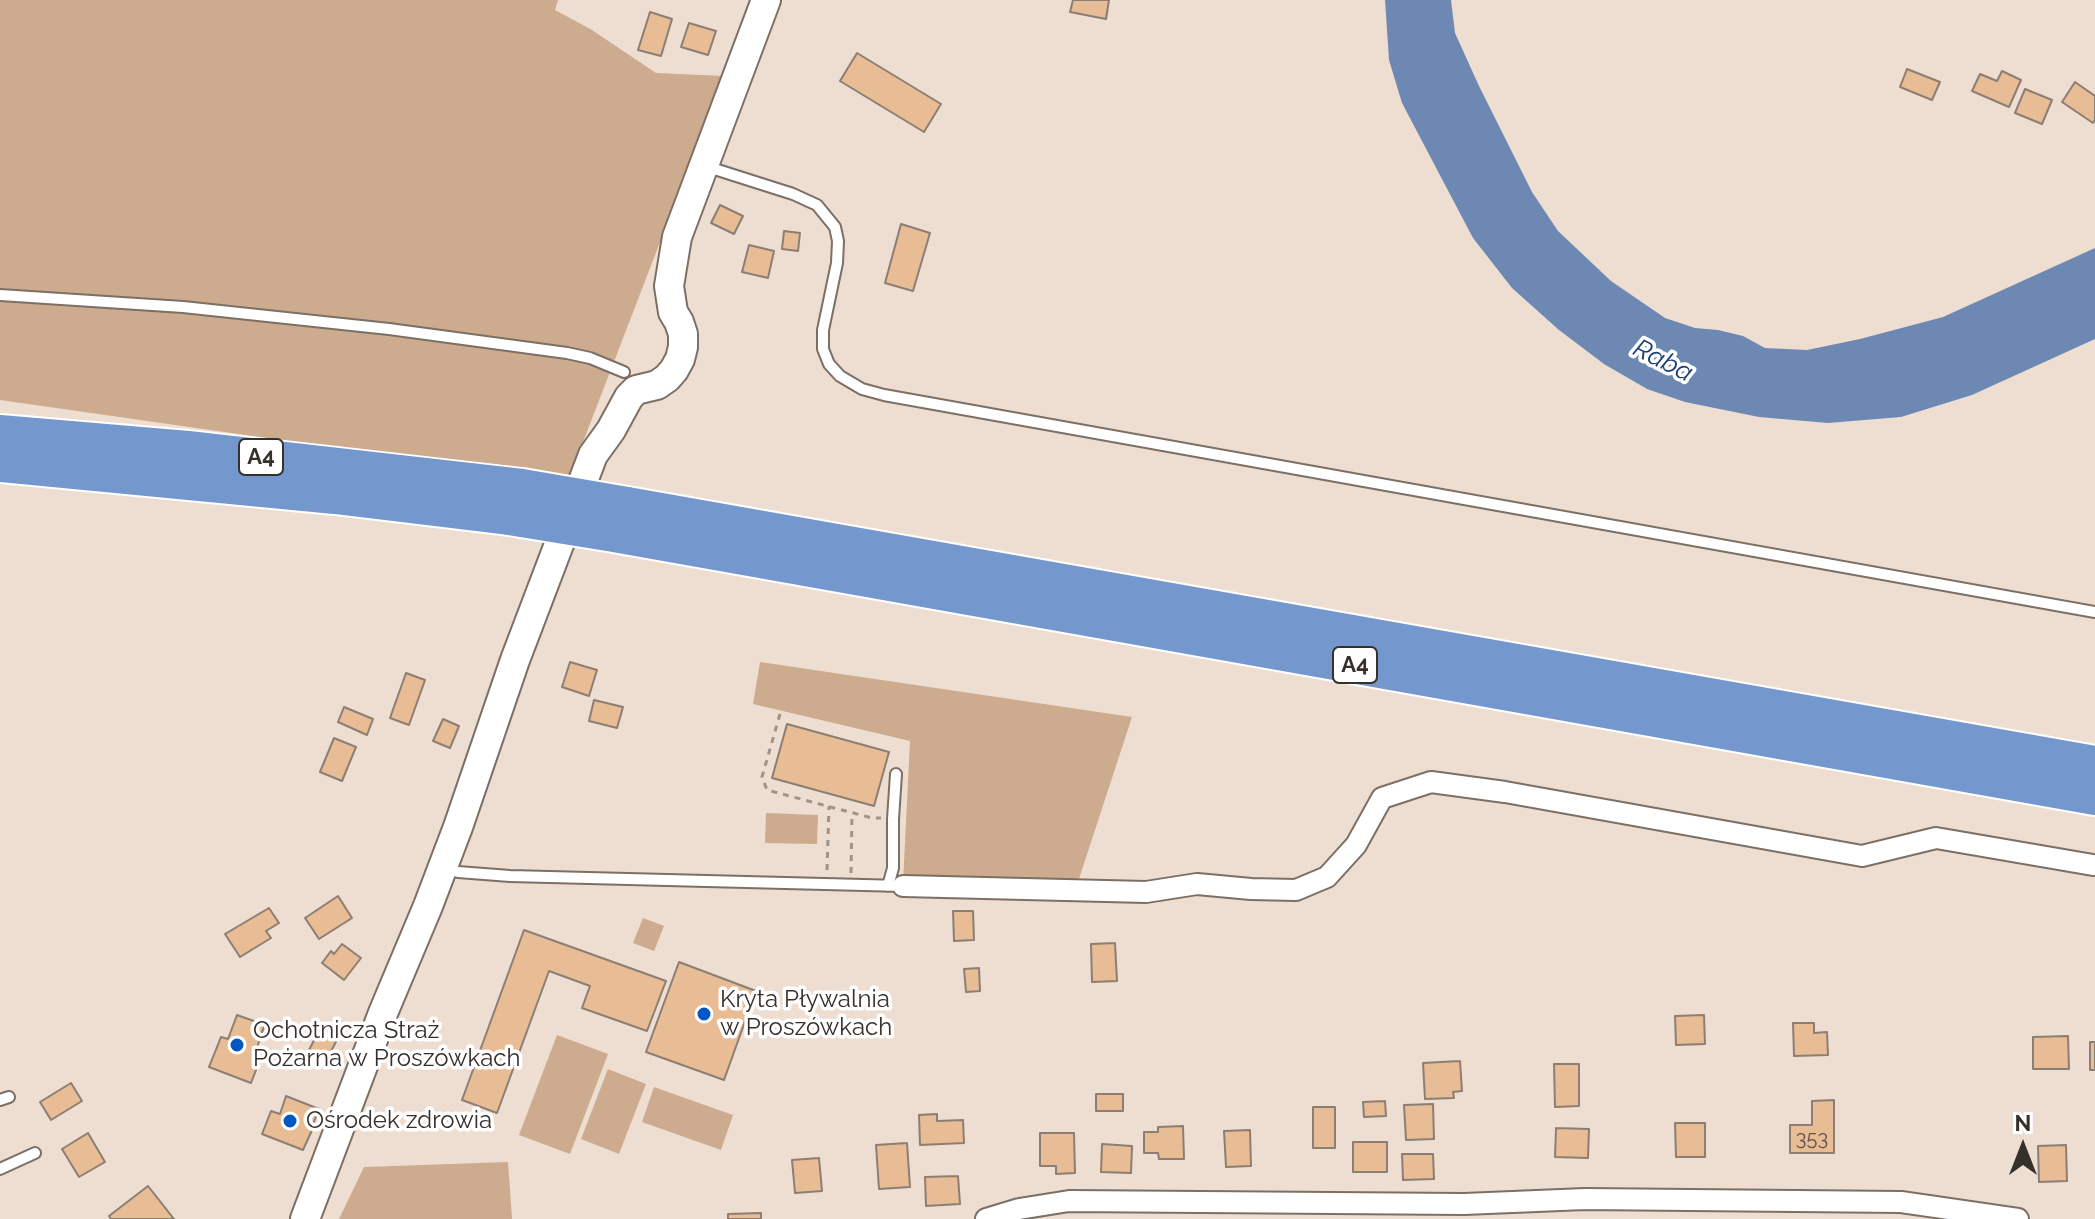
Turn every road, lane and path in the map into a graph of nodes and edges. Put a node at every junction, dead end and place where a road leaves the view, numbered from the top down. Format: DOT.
graph roads {
  1 [pos="766,0"];
  2 [pos="704,166"];
  3 [pos="0,295"];
  4 [pos="624,372"];
  5 [pos="0,433"];
  6 [pos="0,464"];
  7 [pos="515,502"];
  8 [pos="621,520"];
  9 [pos="2095,612"];
  10 [pos="780,714"];
  11 [pos="2095,764"];
  12 [pos="896,774"];
  13 [pos="2095,797"];
  14 [pos="829,806"];
  15 [pos="852,813"];
  16 [pos="893,819"];
  17 [pos="2093,865"];
  18 [pos="442,867"];
  19 [pos="827,884"];
  20 [pos="850,884"];
  21 [pos="896,886"];
  22 [pos="35,1153"];
  23 [pos="0,1169"];
  24 [pos="305,1219"];
  25 [pos="986,1219"];
  26 [pos="2018,1219"];
  1 -- 2 [label="main road"];
  2 -- 9 [label="lane"];
  2 -- 18 [label="main road"];
  3 -- 4 [label="lane"];
  5 -- 7 [label="highway, A4"];
  6 -- 7 [label="highway, A4"];
  7 -- 8 [label="highway, A4, bridge"];
  8 -- 11 [label="highway, A4"];
  8 -- 13 [label="highway, A4"];
  10 -- 14 [label="path"];
  12 -- 16 [label="lane"];
  14 -- 15 [label="path"];
  14 -- 19 [label="path"];
  15 -- 16 [label="path"];
  15 -- 20 [label="path"];
  16 -- 21 [label="lane"];
  17 -- 21 [label="street"];
  18 -- 19 [label="lane"];
  18 -- 24 [label="main road"];
  19 -- 20 [label="lane"];
  20 -- 21 [label="lane"];
  22 -- 23 [label="lane"];
  25 -- 26 [label="street"];
}
